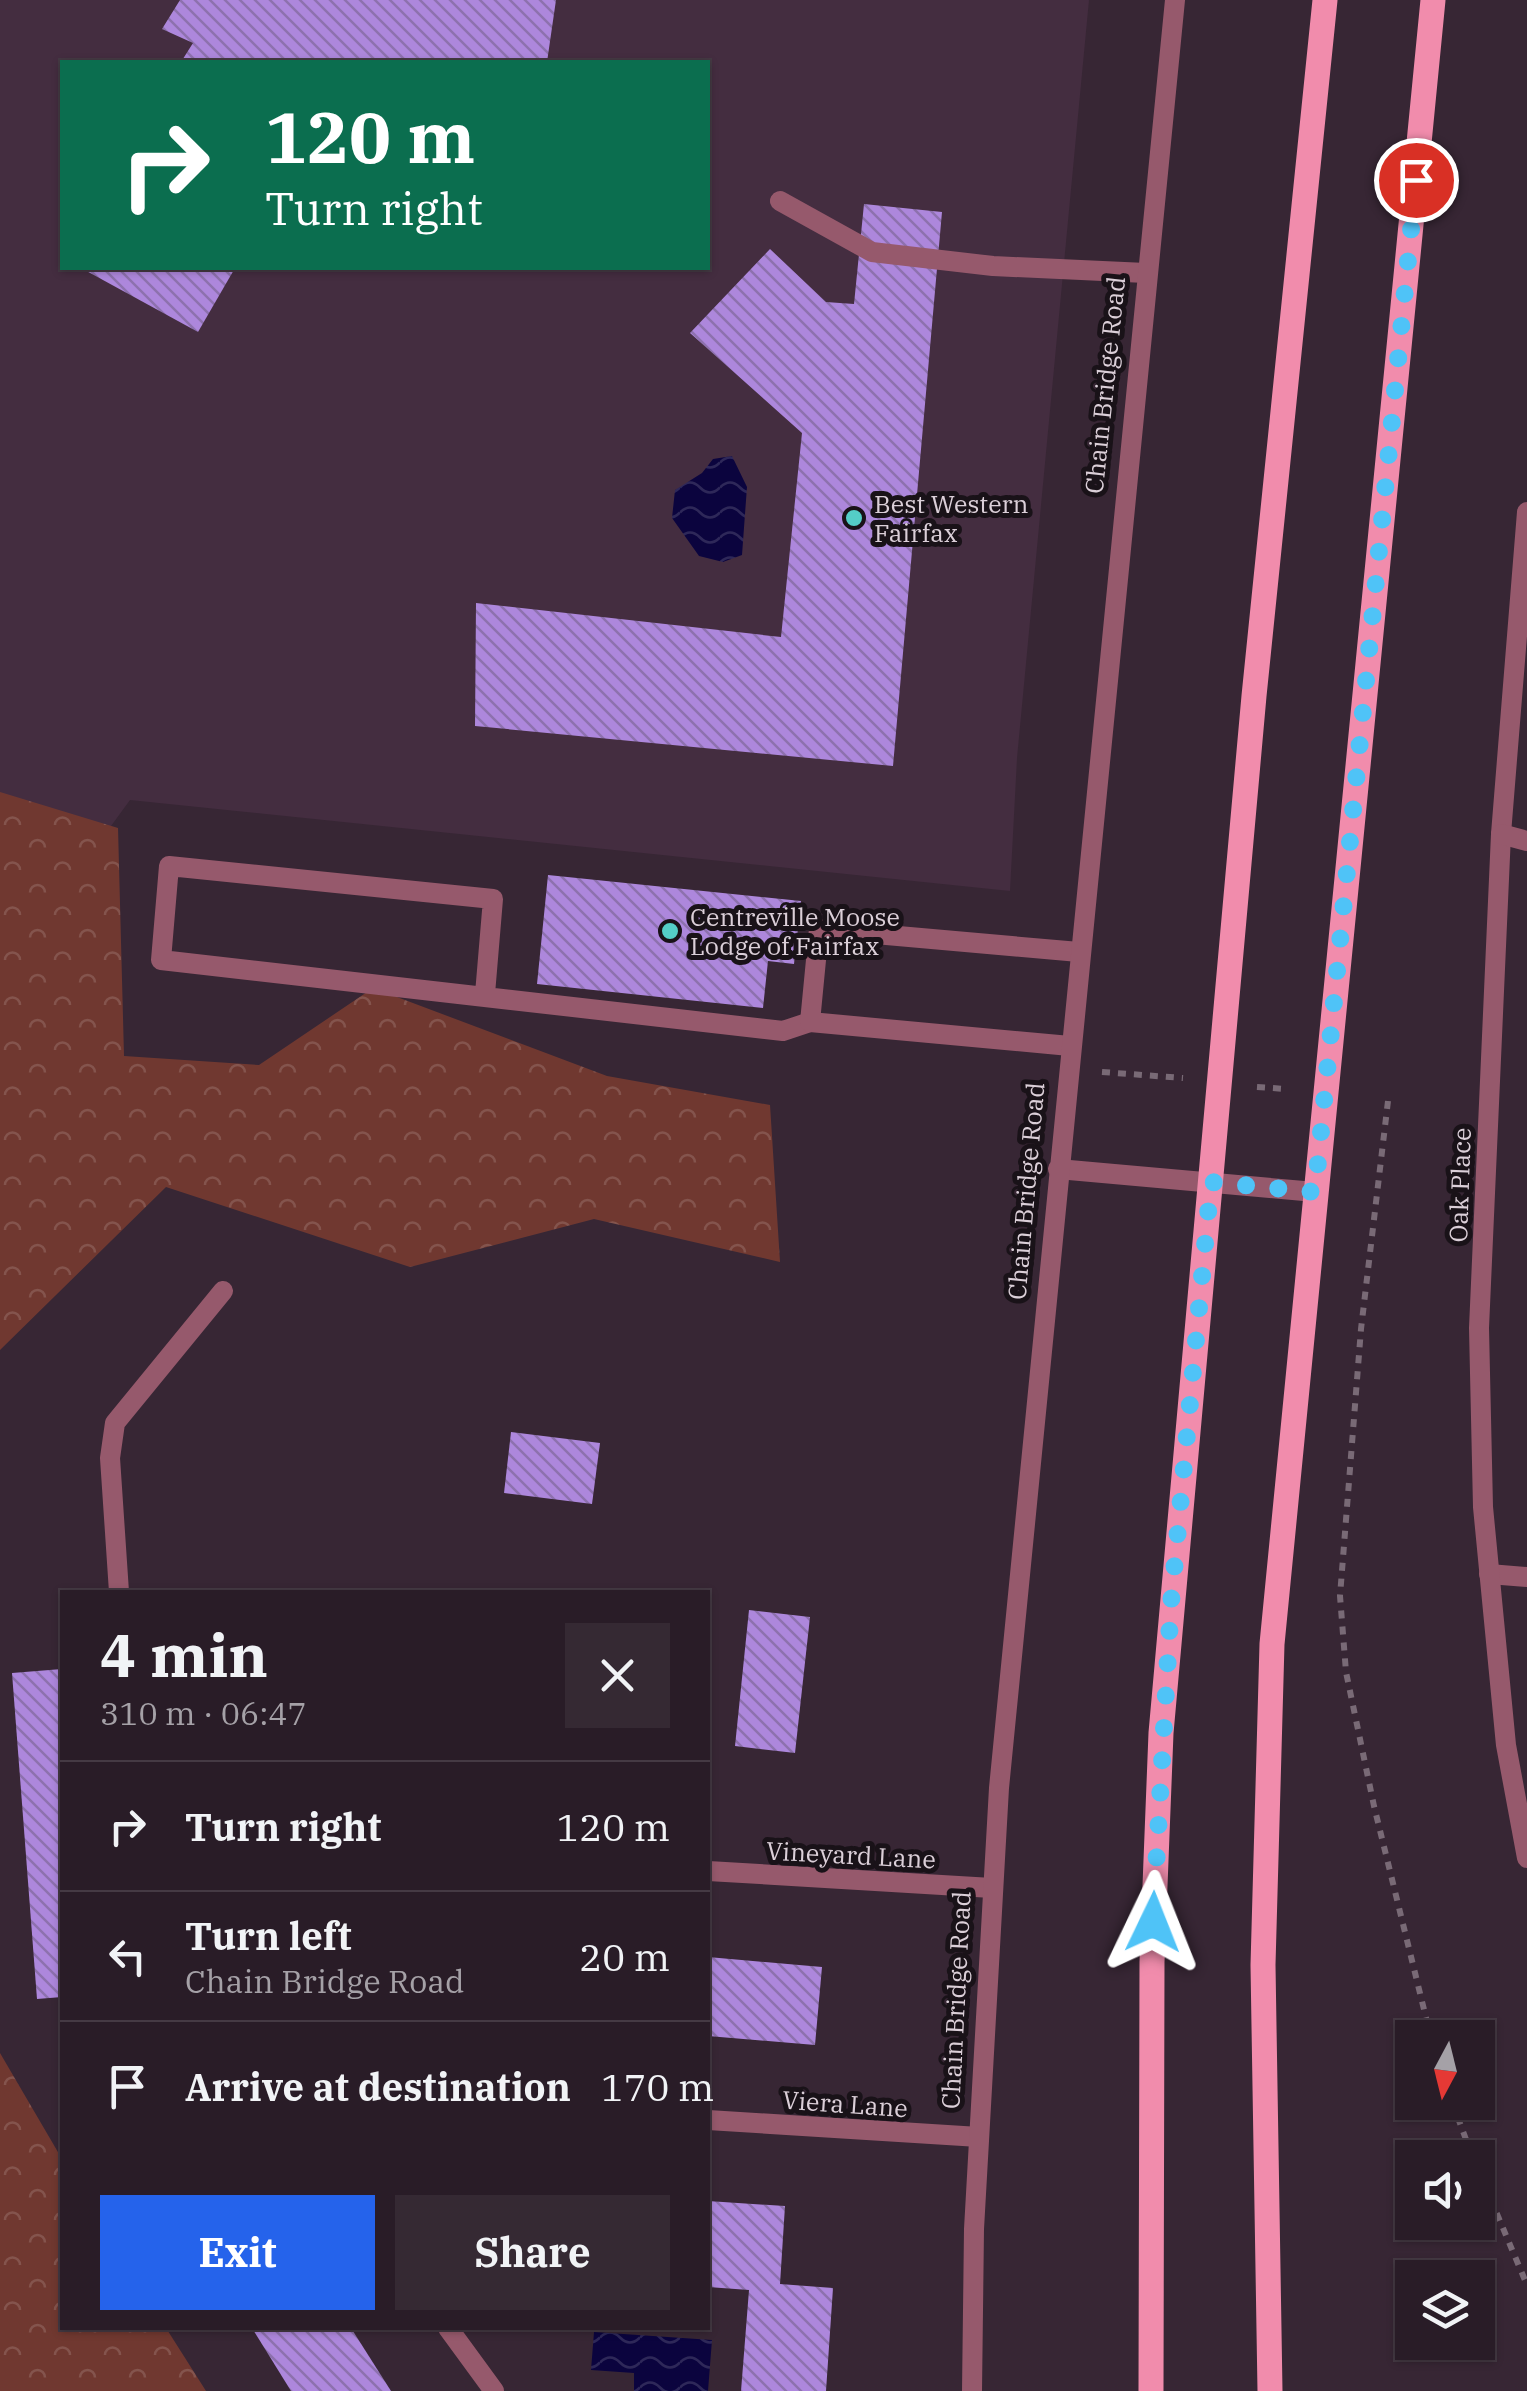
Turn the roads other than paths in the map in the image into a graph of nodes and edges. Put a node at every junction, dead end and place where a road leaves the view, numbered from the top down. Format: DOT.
graph roads {
  1 [pos="1176,0"];
  2 [pos="1325,0"];
  3 [pos="1433,0"];
  4 [pos="780,201"];
  5 [pos="1146,273"];
  6 [pos="1527,512"];
  7 [pos="1501,834"];
  8 [pos="1527,841"];
  9 [pos="1079,952"];
  10 [pos="485,994"];
  11 [pos="810,1022"];
  12 [pos="1070,1046"];
  13 [pos="1058,1169"];
  14 [pos="1211,1182"];
  15 [pos="1315,1192"];
  16 [pos="223,1291"];
  17 [pos="1489,1574"];
  18 [pos="1527,1577"];
  19 [pos="119,1590"];
  20 [pos="1527,1858"];
  21 [pos="710,1871"];
  22 [pos="992,1888"];
  23 [pos="710,2120"];
  24 [pos="979,2137"];
  25 [pos="449,2330"];
  26 [pos="494,2391"];
  27 [pos="972,2391"];
  28 [pos="1151,2391"];
  29 [pos="1270,2391"];
  1 -- 5 [label="street, Chain Bridge Road"];
  2 -- 14 [label="main road"];
  3 -- 15 [label="main road"];
  4 -- 5 [label="street"];
  5 -- 9 [label="street, Chain Bridge Road"];
  6 -- 7 [label="street, Oak Place"];
  7 -- 8 [label="street"];
  7 -- 17 [label="street, Oak Place"];
  9 -- 11 [label="street"];
  9 -- 12 [label="street, Chain Bridge Road"];
  10 -- 10 [label="street"];
  10 -- 11 [label="street"];
  11 -- 12 [label="street"];
  12 -- 13 [label="street, Chain Bridge Road"];
  13 -- 14 [label="street"];
  13 -- 22 [label="street, Chain Bridge Road"];
  14 -- 15 [label="street"];
  14 -- 28 [label="main road"];
  15 -- 29 [label="main road"];
  16 -- 19 [label="street"];
  17 -- 18 [label="street"];
  17 -- 20 [label="street, Oak Place"];
  21 -- 22 [label="street, Vineyard Lane"];
  22 -- 24 [label="street, Chain Bridge Road"];
  23 -- 24 [label="street, Viera Lane"];
  24 -- 27 [label="street, Chain Bridge Road"];
  25 -- 26 [label="street"];
}
